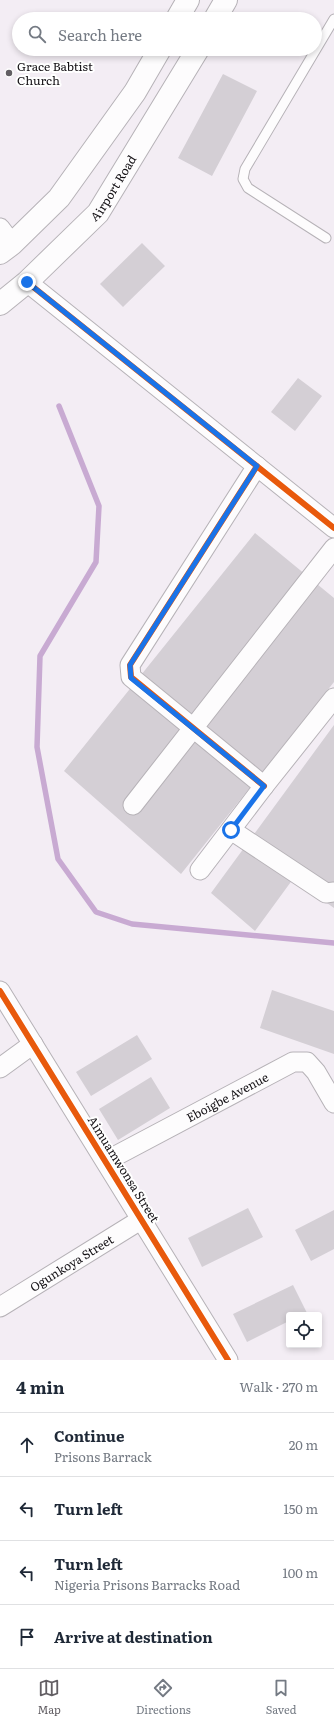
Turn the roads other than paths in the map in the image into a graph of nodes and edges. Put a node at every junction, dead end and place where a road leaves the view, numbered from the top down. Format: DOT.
graph roads {
  1 [pos="188,0"];
  2 [pos="226,0"];
  3 [pos="181,12"];
  4 [pos="219,12"];
  5 [pos="334,19"];
  6 [pos="322,39"];
  7 [pos="156,56"];
  8 [pos="194,56"];
  9 [pos="312,56"];
  10 [pos="326,238"];
  11 [pos="4,242"];
  12 [pos="27,282"];
  13 [pos="0,304"];
  14 [pos="257,466"];
  15 [pos="334,528"];
  16 [pos="334,548"];
  17 [pos="334,698"];
  18 [pos="193,729"];
  19 [pos="264,786"];
  20 [pos="133,805"];
  21 [pos="231,830"];
  22 [pos="200,870"];
  23 [pos="334,892"];
  24 [pos="0,990"];
  25 [pos="33,1044"];
  26 [pos="0,1068"];
  27 [pos="334,1103"];
  28 [pos="106,1161"];
  29 [pos="142,1219"];
  30 [pos="0,1307"];
  31 [pos="228,1360"];
  1 -- 3 [label="main road"];
  2 -- 4 [label="main road"];
  5 -- 6 [label="lane"];
  7 -- 11 [label="main road"];
  8 -- 12 [label="main road, Airport Road"];
  9 -- 10 [label="lane"];
  12 -- 13 [label="main road, Airport Road"];
  12 -- 14 [label="street"];
  14 -- 15 [label="street"];
  14 -- 18 [label="street"];
  16 -- 18 [label="street"];
  17 -- 19 [label="street"];
  18 -- 19 [label="street"];
  18 -- 20 [label="street"];
  19 -- 21 [label="street"];
  21 -- 22 [label="street"];
  21 -- 23 [label="street"];
  24 -- 25 [label="street, Aimuamwonsa Street"];
  25 -- 26 [label="street"];
  25 -- 28 [label="street, Aimuamwonsa Street"];
  27 -- 28 [label="street, Eboigbe Avenue"];
  28 -- 29 [label="street, Aimuamwonsa Street"];
  29 -- 30 [label="street, Ogunkoya Street"];
  29 -- 31 [label="street, Aimuamwonsa Street"];
}
